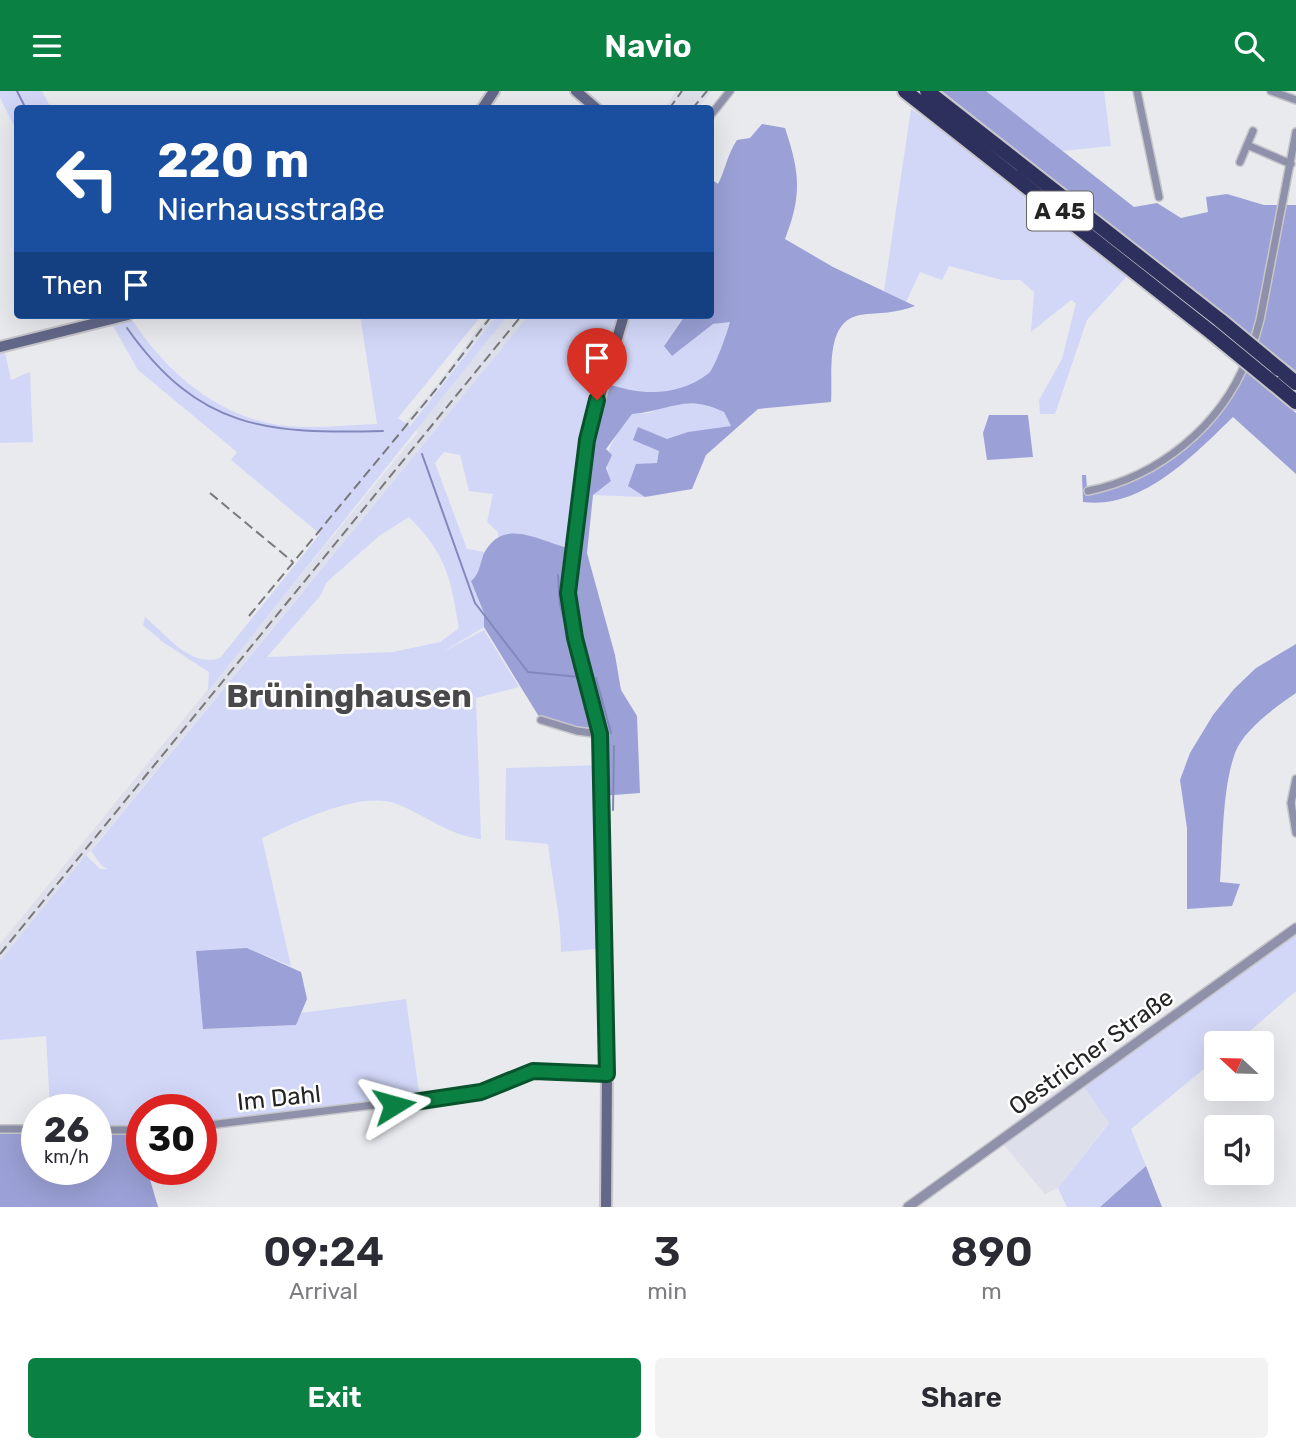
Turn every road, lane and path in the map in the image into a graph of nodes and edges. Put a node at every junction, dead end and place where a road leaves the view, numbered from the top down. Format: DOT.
graph roads {
  1 [pos="576,91"];
  2 [pos="730,91"];
  3 [pos="905,91"];
  4 [pos="927,91"];
  5 [pos="1137,91"];
  6 [pos="1271,91"];
  7 [pos="1296,100"];
  8 [pos="592,105"];
  9 [pos="714,111"];
  10 [pos="1253,131"];
  11 [pos="1296,132"];
  12 [pos="1247,145"];
  13 [pos="1240,162"];
  14 [pos="1291,164"];
  15 [pos="1159,197"];
  16 [pos="112,319"];
  17 [pos="623,319"];
  18 [pos="1216,327"];
  19 [pos="0,347"];
  20 [pos="1296,383"];
  21 [pos="1296,402"];
  22 [pos="1088,491"];
  23 [pos="541,720"];
  24 [pos="600,734"];
  25 [pos="1296,779"];
  26 [pos="1296,833"];
  27 [pos="1296,928"];
  28 [pos="607,1074"];
  29 [pos="217,1124"];
  30 [pos="0,1129"];
  31 [pos="21,1129"];
  32 [pos="606,1207"];
  33 [pos="908,1207"];
  1 -- 8 [label="main road"];
  2 -- 9 [label="street"];
  3 -- 18 [label="highway, A 45"];
  4 -- 18 [label="highway, A 45"];
  5 -- 15 [label="street"];
  6 -- 7 [label="street"];
  10 -- 12 [label="street"];
  11 -- 14 [label="street"];
  12 -- 13 [label="street"];
  12 -- 14 [label="street"];
  14 -- 22 [label="street"];
  16 -- 19 [label="main road"];
  17 -- 24 [label="main road"];
  18 -- 20 [label="highway, A 45, bridge"];
  18 -- 21 [label="highway, A 45, bridge"];
  23 -- 24 [label="street"];
  24 -- 28 [label="main road"];
  25 -- 26 [label="street"];
  27 -- 33 [label="street, Oestricher Straße"];
  28 -- 29 [label="street, Im Dahl"];
  28 -- 32 [label="main road"];
  30 -- 31 [label="street"];
}
